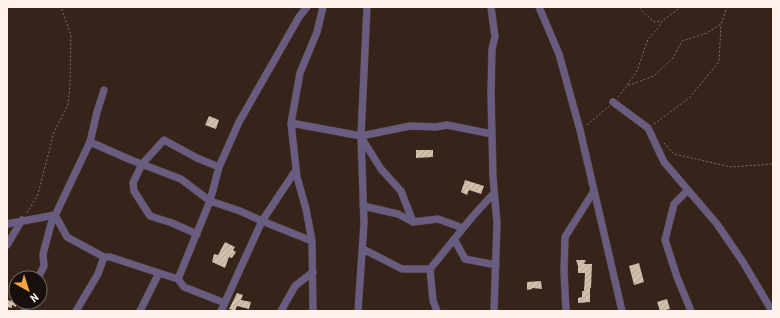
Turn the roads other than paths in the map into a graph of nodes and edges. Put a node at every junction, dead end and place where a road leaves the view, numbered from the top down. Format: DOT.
graph roads {
  1 [pos="307,7"];
  2 [pos="323,7"];
  3 [pos="367,7"];
  4 [pos="491,7"];
  5 [pos="539,7"];
  6 [pos="104,90"];
  7 [pos="613,102"];
  8 [pos="291,123"];
  9 [pos="492,134"];
  10 [pos="361,136"];
  11 [pos="90,142"];
  12 [pos="142,164"];
  13 [pos="219,166"];
  14 [pos="296,170"];
  15 [pos="688,190"];
  16 [pos="594,191"];
  17 [pos="494,193"];
  18 [pos="210,201"];
  19 [pos="363,206"];
  20 [pos="55,215"];
  21 [pos="22,220"];
  22 [pos="262,222"];
  23 [pos="413,222"];
  24 [pos="7,224"];
  25 [pos="463,228"];
  26 [pos="197,234"];
  27 [pos="454,239"];
  28 [pos="312,241"];
  29 [pos="7,246"];
  30 [pos="362,249"];
  31 [pos="104,257"];
  32 [pos="496,265"];
  33 [pos="430,269"];
  34 [pos="42,270"];
  35 [pos="313,272"];
  36 [pos="159,273"];
  37 [pos="178,279"];
  38 [pos="225,303"];
  39 [pos="76,311"];
  40 [pos="140,311"];
  41 [pos="222,311"];
  42 [pos="281,311"];
  43 [pos="313,311"];
  44 [pos="358,311"];
  45 [pos="437,311"];
  46 [pos="494,311"];
  47 [pos="566,311"];
  48 [pos="622,311"];
  49 [pos="691,311"];
  50 [pos="772,311"];
  1 -- 13 [label="street"];
  2 -- 8 [label="street"];
  3 -- 10 [label="street"];
  4 -- 9 [label="street"];
  5 -- 16 [label="street"];
  6 -- 11 [label="street"];
  7 -- 15 [label="street"];
  8 -- 10 [label="street"];
  8 -- 14 [label="street"];
  9 -- 10 [label="street"];
  9 -- 17 [label="street"];
  10 -- 19 [label="street"];
  10 -- 23 [label="street"];
  11 -- 12 [label="street"];
  11 -- 20 [label="street"];
  12 -- 13 [label="street"];
  12 -- 18 [label="street"];
  12 -- 26 [label="street"];
  13 -- 18 [label="street"];
  14 -- 22 [label="street"];
  14 -- 28 [label="street"];
  15 -- 49 [label="street"];
  15 -- 50 [label="street"];
  16 -- 47 [label="street"];
  16 -- 48 [label="street"];
  17 -- 25 [label="street"];
  17 -- 32 [label="street"];
  18 -- 22 [label="street"];
  18 -- 26 [label="street"];
  19 -- 23 [label="street"];
  19 -- 30 [label="street"];
  20 -- 21 [label="street"];
  20 -- 31 [label="street"];
  20 -- 34 [label="street"];
  21 -- 24 [label="street"];
  21 -- 29 [label="street"];
  22 -- 28 [label="street"];
  22 -- 38 [label="street"];
  23 -- 25 [label="street"];
  25 -- 27 [label="street"];
  26 -- 37 [label="street"];
  27 -- 32 [label="street"];
  27 -- 33 [label="street"];
  28 -- 35 [label="street"];
  30 -- 33 [label="street"];
  30 -- 44 [label="street"];
  31 -- 36 [label="street"];
  31 -- 39 [label="street"];
  32 -- 46 [label="street"];
  33 -- 45 [label="street"];
  35 -- 42 [label="street"];
  35 -- 43 [label="street"];
  36 -- 37 [label="street"];
  36 -- 40 [label="street"];
  37 -- 38 [label="street"];
  38 -- 41 [label="street"];
}
